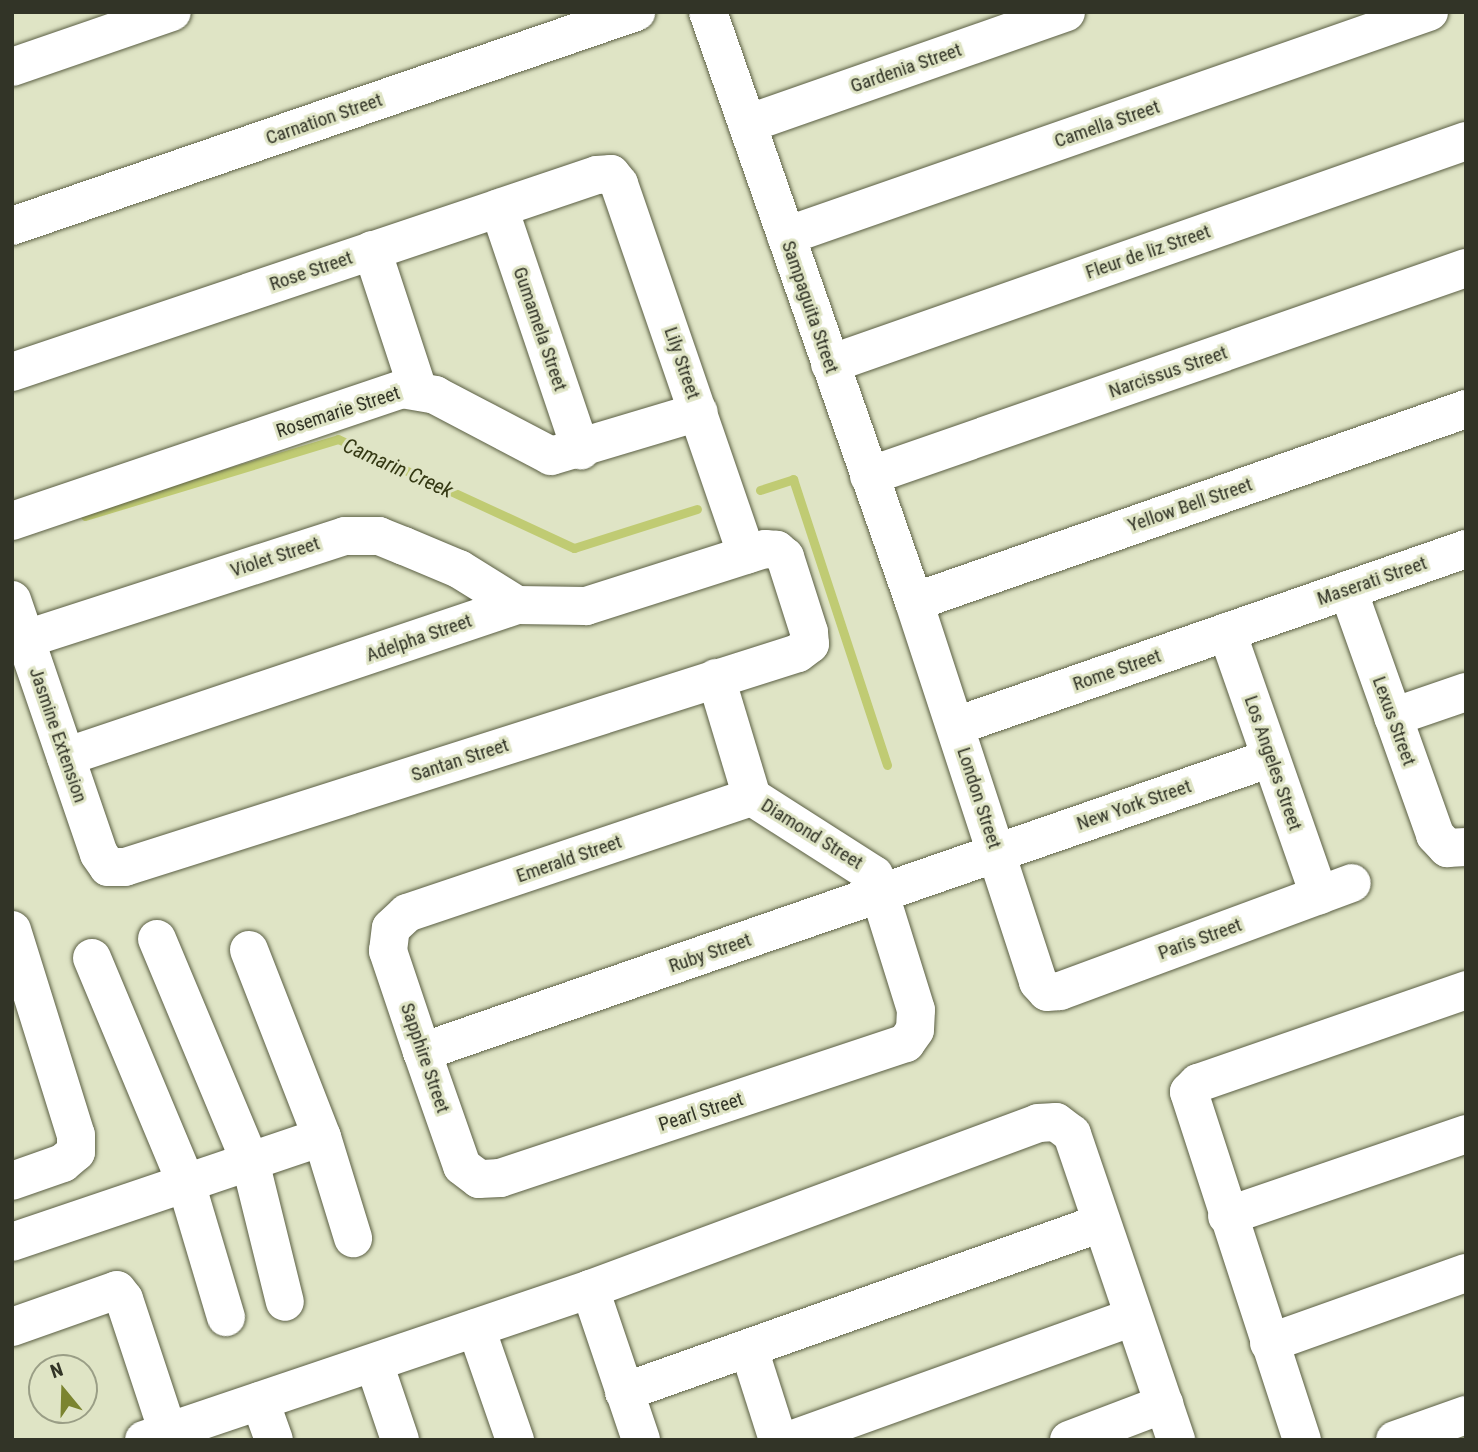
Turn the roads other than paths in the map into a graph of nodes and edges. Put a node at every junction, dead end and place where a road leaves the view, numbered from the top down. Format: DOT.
graph roads {
  1 [pos="172,12"];
  2 [pos="636,12"];
  3 [pos="708,12"];
  4 [pos="1066,12"];
  5 [pos="1429,12"];
  6 [pos="12,68"];
  7 [pos="747,124"];
  8 [pos="1466,141"];
  9 [pos="611,174"];
  10 [pos="499,208"];
  11 [pos="12,226"];
  12 [pos="786,236"];
  13 [pos="372,250"];
  14 [pos="1466,268"];
  15 [pos="830,363"];
  16 [pos="12,372"];
  17 [pos="418,390"];
  18 [pos="1466,409"];
  19 [pos="699,412"];
  20 [pos="581,450"];
  21 [pos="869,476"];
  22 [pos="12,521"];
  23 [pos="1466,549"];
  24 [pos="762,552"];
  25 [pos="1348,590"];
  26 [pos="12,600"];
  27 [pos="914,601"];
  28 [pos="517,605"];
  29 [pos="1278,614"];
  30 [pos="1227,632"];
  31 [pos="26,639"];
  32 [pos="810,644"];
  33 [pos="716,678"];
  34 [pos="1466,692"];
  35 [pos="1393,717"];
  36 [pos="956,726"];
  37 [pos="66,757"];
  38 [pos="1271,758"];
  39 [pos="752,797"];
  40 [pos="1456,847"];
  41 [pos="997,852"];
  42 [pos="108,867"];
  43 [pos="1335,889"];
  44 [pos="880,895"];
  45 [pos="391,928"];
  46 [pos="12,930"];
  47 [pos="157,939"];
  48 [pos="249,950"];
  49 [pos="92,958"];
  50 [pos="1466,990"];
  51 [pos="1047,992"];
  52 [pos="915,1030"];
  53 [pos="422,1052"];
  54 [pos="1466,1134"];
  55 [pos="322,1137"];
  56 [pos="250,1161"];
  57 [pos="479,1179"];
  58 [pos="12,1181"];
  59 [pos="186,1183"];
  60 [pos="1227,1216"];
  61 [pos="1101,1223"];
  62 [pos="352,1237"];
  63 [pos="12,1241"];
  64 [pos="1466,1273"];
  65 [pos="590,1289"];
  66 [pos="285,1302"];
  67 [pos="226,1317"];
  68 [pos="1133,1317"];
  69 [pos="12,1327"];
  70 [pos="476,1328"];
  71 [pos="1269,1343"];
  72 [pos="749,1349"];
  73 [pos="374,1363"];
  74 [pos="624,1392"];
  75 [pos="260,1401"];
  76 [pos="1164,1404"];
  77 [pos="1466,1415"];
  78 [pos="156,1436"];
  79 [pos="274,1440"];
  80 [pos="400,1440"];
  81 [pos="515,1440"];
  82 [pos="641,1440"];
  83 [pos="778,1440"];
  84 [pos="791,1440"];
  85 [pos="1069,1440"];
  86 [pos="1176,1440"];
  87 [pos="1302,1440"];
  88 [pos="1395,1440"];
  1 -- 6 [label="street"];
  2 -- 11 [label="street, Carnation Street"];
  3 -- 7 [label="street, Sampaguita Street"];
  4 -- 7 [label="street, Gardenia Street"];
  5 -- 12 [label="street, Camella Street"];
  7 -- 12 [label="street, Sampaguita Street"];
  8 -- 15 [label="street, Fleur de liz Street"];
  9 -- 10 [label="street, Rose Street"];
  9 -- 19 [label="street, Lily Street"];
  10 -- 13 [label="street, Rose Street"];
  10 -- 20 [label="street, Gumamela Street"];
  12 -- 15 [label="street, Sampaguita Street"];
  13 -- 16 [label="street, Rose Street"];
  13 -- 17 [label="street"];
  14 -- 21 [label="street, Narcissus Street"];
  15 -- 21 [label="street, Sampaguita Street"];
  17 -- 20 [label="street, Rosemarie Street"];
  17 -- 22 [label="street, Rosemarie Street"];
  18 -- 27 [label="street, Yellow Bell Street"];
  19 -- 20 [label="street, Rosemarie Street"];
  19 -- 24 [label="street, Lily Street"];
  21 -- 27 [label="street, Sampaguita Street"];
  23 -- 25 [label="street, Maserati Street"];
  24 -- 28 [label="street, Adelpha Street"];
  24 -- 32 [label="street, Lily Street"];
  25 -- 29 [label="street, Maserati Street"];
  25 -- 35 [label="street, Lexus Street"];
  26 -- 31 [label="street, Jasmine Extension"];
  27 -- 36 [label="street, London Street"];
  28 -- 31 [label="street, Violet Street"];
  28 -- 37 [label="street, Adelpha Street"];
  29 -- 30 [label="street, Rome Street"];
  30 -- 36 [label="street, Rome Street"];
  30 -- 38 [label="street, Los Angeles Street"];
  31 -- 37 [label="street, Jasmine Extension"];
  32 -- 33 [label="street, Santan Street"];
  33 -- 39 [label="street, Diamond Street"];
  33 -- 42 [label="street, Santan Street"];
  34 -- 35 [label="street"];
  35 -- 40 [label="street, Lexus Street"];
  36 -- 41 [label="street, London Street"];
  37 -- 42 [label="street, Jasmine Extension"];
  38 -- 41 [label="street, New York Street"];
  38 -- 43 [label="street, Los Angeles Street"];
  39 -- 44 [label="street, Diamond Street"];
  39 -- 45 [label="street, Emerald Street"];
  41 -- 44 [label="street, Ruby Street"];
  41 -- 51 [label="street, London Street"];
  43 -- 51 [label="street, Paris Street"];
  44 -- 52 [label="street, Diamond Street"];
  44 -- 53 [label="street, Ruby Street"];
  45 -- 53 [label="street, Sapphire Street"];
  46 -- 58 [label="street"];
  47 -- 56 [label="street"];
  48 -- 55 [label="street"];
  49 -- 59 [label="street"];
  50 -- 60 [label="street"];
  52 -- 57 [label="street, Pearl Street"];
  53 -- 57 [label="street, Sapphire Street"];
  54 -- 60 [label="street"];
  55 -- 56 [label="street"];
  55 -- 62 [label="street"];
  56 -- 59 [label="street"];
  56 -- 66 [label="street"];
  59 -- 63 [label="street"];
  59 -- 67 [label="street"];
  60 -- 71 [label="street"];
  61 -- 65 [label="street"];
  61 -- 68 [label="street"];
  61 -- 72 [label="street"];
  64 -- 71 [label="street"];
  65 -- 70 [label="street"];
  65 -- 74 [label="street"];
  68 -- 76 [label="street"];
  68 -- 84 [label="street"];
  69 -- 78 [label="street"];
  70 -- 73 [label="street"];
  70 -- 81 [label="street"];
  71 -- 87 [label="street"];
  72 -- 74 [label="street"];
  72 -- 83 [label="street"];
  73 -- 75 [label="street"];
  73 -- 80 [label="street"];
  74 -- 82 [label="street"];
  75 -- 78 [label="street"];
  75 -- 79 [label="street"];
  76 -- 85 [label="street"];
  76 -- 86 [label="street"];
  77 -- 88 [label="street"];
}
